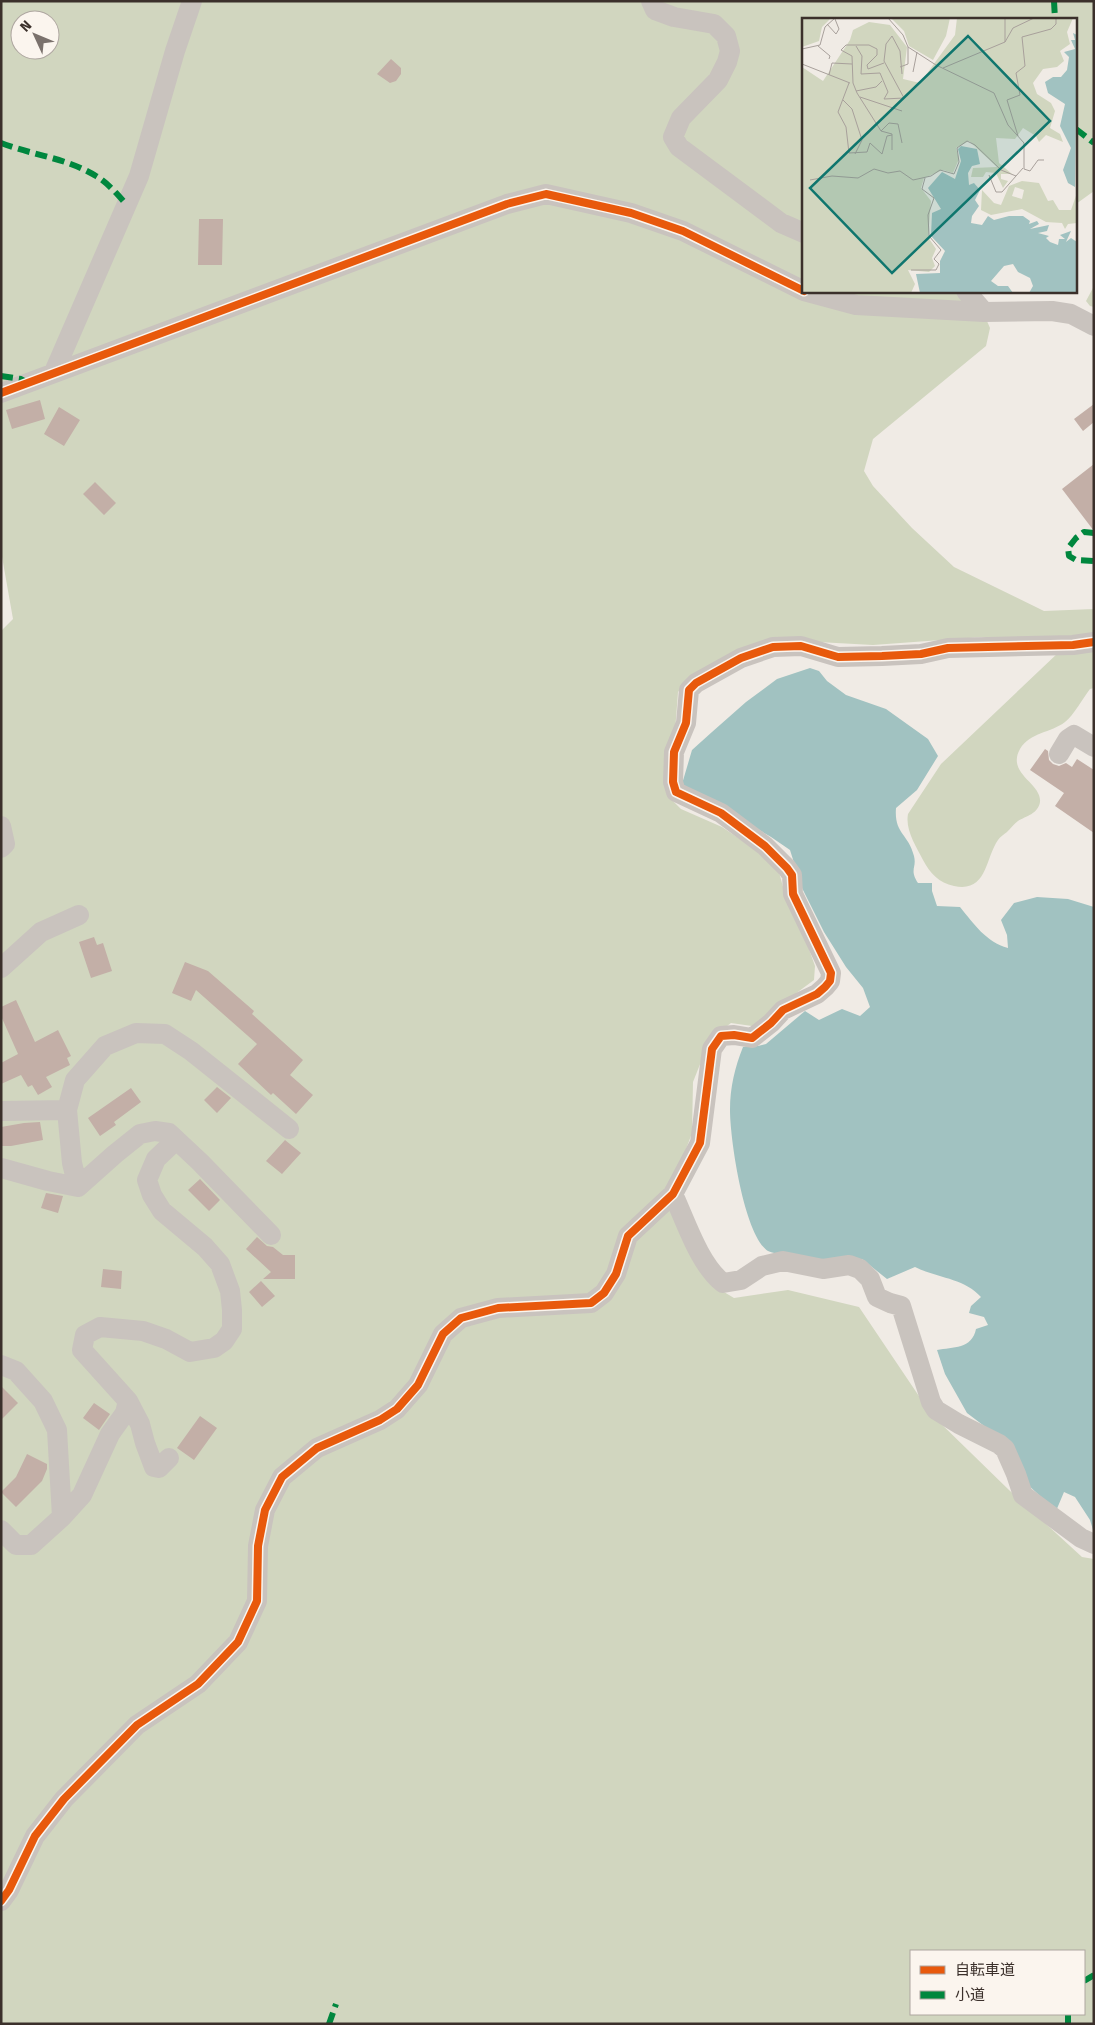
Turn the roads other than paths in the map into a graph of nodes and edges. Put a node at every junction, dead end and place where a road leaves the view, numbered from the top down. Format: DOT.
graph roads {
  1 [pos="192,1"];
  2 [pos="651,1"];
  3 [pos="802,232"];
  4 [pos="802,290"];
  5 [pos="808,292"];
  6 [pos="967,292"];
  7 [pos="984,312"];
  8 [pos="1094,312"];
  9 [pos="1070,314"];
  10 [pos="1094,326"];
  11 [pos="54,372"];
  12 [pos="1,393"];
  13 [pos="1094,642"];
  14 [pos="1094,747"];
  15 [pos="1059,754"];
  16 [pos="1,826"];
  17 [pos="1,848"];
  18 [pos="79,915"];
  19 [pos="1,968"];
  20 [pos="66,1110"];
  21 [pos="1,1111"];
  22 [pos="289,1129"];
  23 [pos="176,1140"];
  24 [pos="1,1168"];
  25 [pos="78,1187"];
  26 [pos="673,1194"];
  27 [pos="271,1235"];
  28 [pos="1,1365"];
  29 [pos="128,1401"];
  30 [pos="169,1458"];
  31 [pos="62,1517"];
  32 [pos="1,1530"];
  33 [pos="1094,1544"];
  34 [pos="1,1901"];
  1 -- 11 [label="street"];
  2 -- 3 [label="street"];
  4 -- 11 [label="street"];
  5 -- 7 [label="street"];
  6 -- 7 [label="street"];
  7 -- 9 [label="street"];
  8 -- 9 [label="street"];
  9 -- 10 [label="street"];
  11 -- 12 [label="street"];
  13 -- 26 [label="street"];
  14 -- 15 [label="street"];
  16 -- 17 [label="street"];
  18 -- 19 [label="street"];
  20 -- 21 [label="street"];
  20 -- 22 [label="street"];
  20 -- 25 [label="street"];
  23 -- 25 [label="street"];
  23 -- 27 [label="street"];
  23 -- 29 [label="street"];
  24 -- 25 [label="street"];
  26 -- 33 [label="street"];
  26 -- 34 [label="street"];
  28 -- 31 [label="street"];
  29 -- 30 [label="street"];
  29 -- 31 [label="street"];
  31 -- 32 [label="street"];
}
